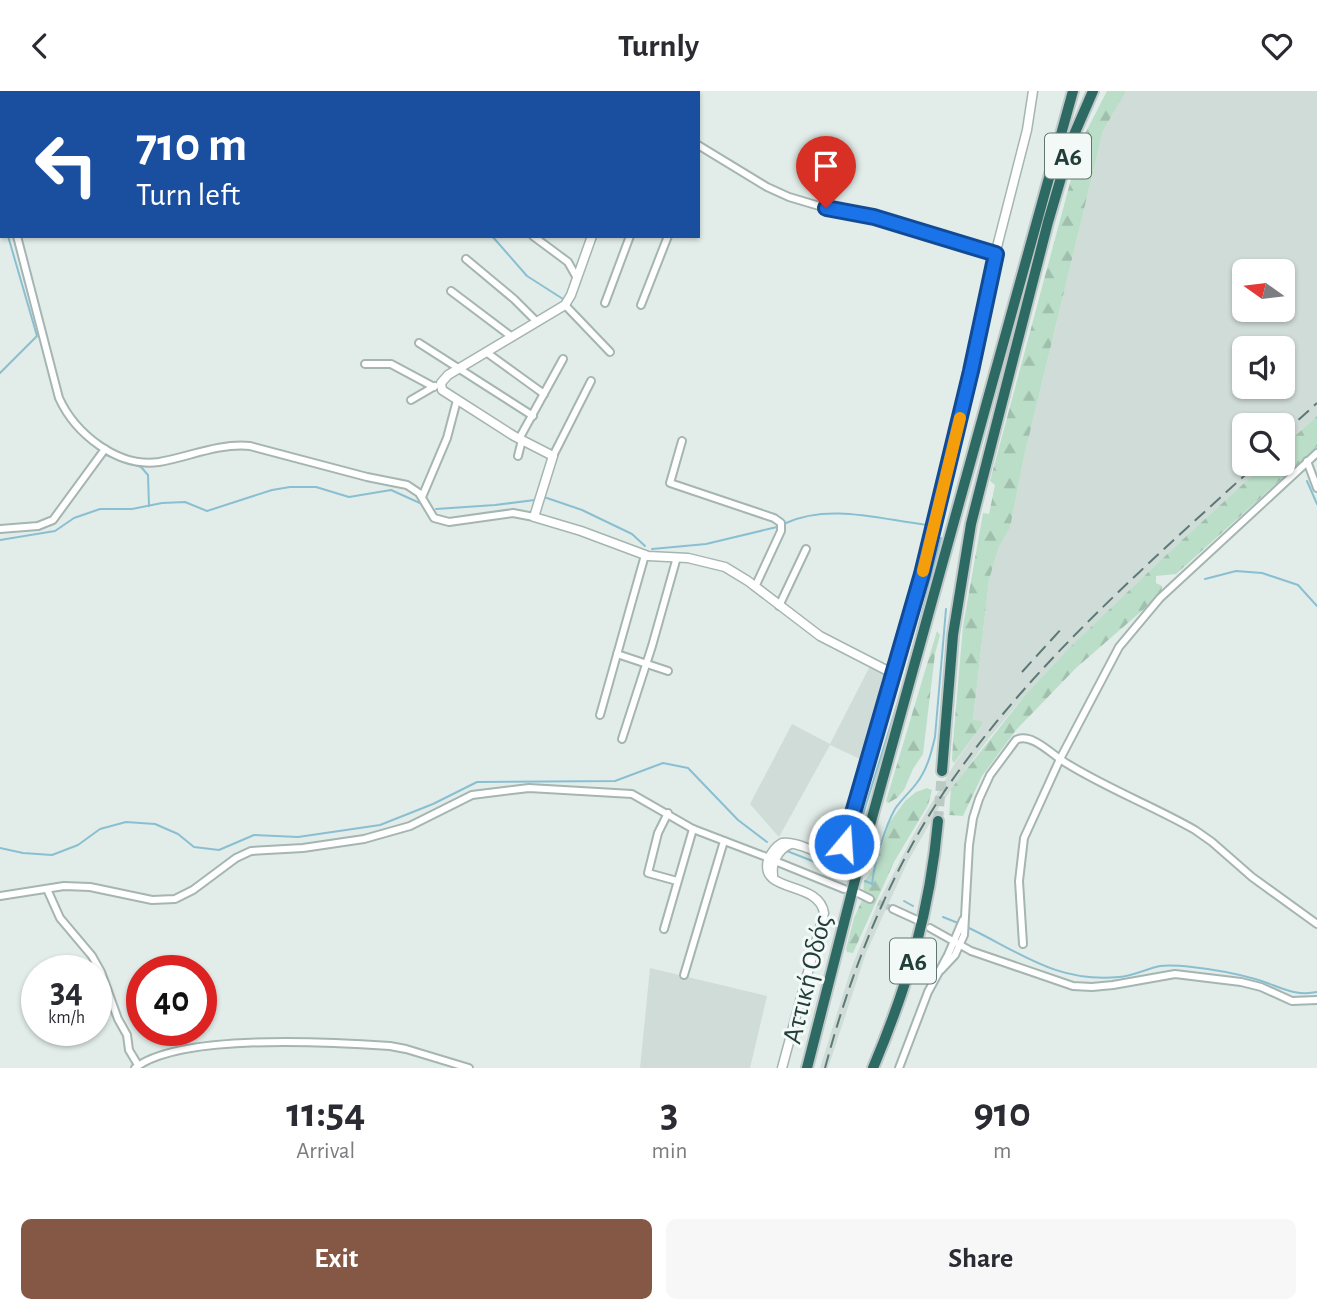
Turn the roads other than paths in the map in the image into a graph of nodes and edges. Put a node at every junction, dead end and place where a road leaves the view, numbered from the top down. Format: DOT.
graph roads {
  1 [pos="1033,91"];
  2 [pos="1073,91"];
  3 [pos="1093,91"];
  4 [pos="700,146"];
  5 [pos="18,238"];
  6 [pos="536,238"];
  7 [pos="591,238"];
  8 [pos="629,238"];
  9 [pos="667,238"];
  10 [pos="996,254"];
  11 [pos="466,259"];
  12 [pos="577,278"];
  13 [pos="451,292"];
  14 [pos="605,303"];
  15 [pos="565,305"];
  16 [pos="641,305"];
  17 [pos="537,321"];
  18 [pos="512,337"];
  19 [pos="419,342"];
  20 [pos="486,352"];
  21 [pos="610,352"];
  22 [pos="563,359"];
  23 [pos="366,364"];
  24 [pos="459,368"];
  25 [pos="591,381"];
  26 [pos="437,386"];
  27 [pos="544,394"];
  28 [pos="411,400"];
  29 [pos="457,400"];
  30 [pos="533,416"];
  31 [pos="521,439"];
  32 [pos="682,441"];
  33 [pos="105,449"];
  34 [pos="1317,453"];
  35 [pos="518,456"];
  36 [pos="553,456"];
  37 [pos="1307,461"];
  38 [pos="1317,488"];
  39 [pos="422,497"];
  40 [pos="534,517"];
  41 [pos="0,529"];
  42 [pos="806,549"];
  43 [pos="645,555"];
  44 [pos="677,557"];
  45 [pos="755,587"];
  46 [pos="779,606"];
  47 [pos="617,654"];
  48 [pos="646,663"];
  49 [pos="668,671"];
  50 [pos="892,673"];
  51 [pos="600,716"];
  52 [pos="622,740"];
  53 [pos="1060,759"];
  54 [pos="942,771"];
  55 [pos="668,813"];
  56 [pos="938,821"];
  57 [pos="693,829"];
  58 [pos="724,841"];
  59 [pos="772,860"];
  60 [pos="677,881"];
  61 [pos="47,889"];
  62 [pos="844,889"];
  63 [pos="858,893"];
  64 [pos="0,896"];
  65 [pos="870,898"];
  66 [pos="893,909"];
  67 [pos="917,921"];
  68 [pos="1317,924"];
  69 [pos="930,928"];
  70 [pos="664,929"];
  71 [pos="957,944"];
  72 [pos="1023,944"];
  73 [pos="684,975"];
  74 [pos="1317,1000"];
  75 [pos="137,1067"];
  76 [pos="469,1068"];
  77 [pos="782,1068"];
  78 [pos="807,1068"];
  79 [pos="873,1068"];
  80 [pos="899,1068"];
  1 -- 10 [label="street"];
  2 -- 78 [label="highway, Αττική Οδός / Α6"];
  3 -- 54 [label="highway, Α6"];
  4 -- 10 [label="street"];
  5 -- 33 [label="street"];
  6 -- 12 [label="street"];
  7 -- 12 [label="street"];
  8 -- 14 [label="street"];
  9 -- 16 [label="street"];
  10 -- 50 [label="street"];
  11 -- 17 [label="street"];
  12 -- 15 [label="street"];
  13 -- 18 [label="street"];
  15 -- 17 [label="street"];
  15 -- 21 [label="street"];
  17 -- 18 [label="street"];
  18 -- 20 [label="street"];
  19 -- 24 [label="street"];
  20 -- 24 [label="street"];
  20 -- 27 [label="street"];
  22 -- 27 [label="street"];
  23 -- 26 [label="street"];
  24 -- 26 [label="street"];
  24 -- 30 [label="street"];
  25 -- 36 [label="street"];
  26 -- 28 [label="street"];
  26 -- 29 [label="street"];
  27 -- 30 [label="street"];
  29 -- 31 [label="street"];
  29 -- 39 [label="street"];
  30 -- 31 [label="street"];
  31 -- 35 [label="street"];
  31 -- 36 [label="street"];
  32 -- 45 [label="street"];
  33 -- 39 [label="street"];
  33 -- 41 [label="street"];
  34 -- 37 [label="street"];
  36 -- 40 [label="street"];
  37 -- 38 [label="street"];
  37 -- 53 [label="street"];
  39 -- 40 [label="street"];
  40 -- 43 [label="street"];
  42 -- 46 [label="street"];
  43 -- 44 [label="street"];
  43 -- 47 [label="street"];
  44 -- 45 [label="street"];
  44 -- 48 [label="street"];
  45 -- 46 [label="street"];
  46 -- 50 [label="street"];
  47 -- 48 [label="street"];
  47 -- 51 [label="street"];
  48 -- 49 [label="street"];
  48 -- 52 [label="street"];
  50 -- 59 [label="street"];
  53 -- 68 [label="street"];
  53 -- 71 [label="street"];
  53 -- 72 [label="street"];
  55 -- 57 [label="street"];
  55 -- 60 [label="street"];
  55 -- 61 [label="street"];
  56 -- 79 [label="highway, Α6"];
  57 -- 58 [label="street"];
  57 -- 60 [label="street"];
  58 -- 59 [label="street"];
  58 -- 73 [label="street"];
  59 -- 62 [label="street"];
  59 -- 77 [label="street"];
  60 -- 70 [label="street"];
  61 -- 64 [label="street"];
  61 -- 75 [label="street"];
  63 -- 65 [label="street"];
  66 -- 67 [label="street"];
  69 -- 71 [label="street"];
  71 -- 74 [label="street"];
  71 -- 80 [label="street"];
  75 -- 76 [label="street"];
}
